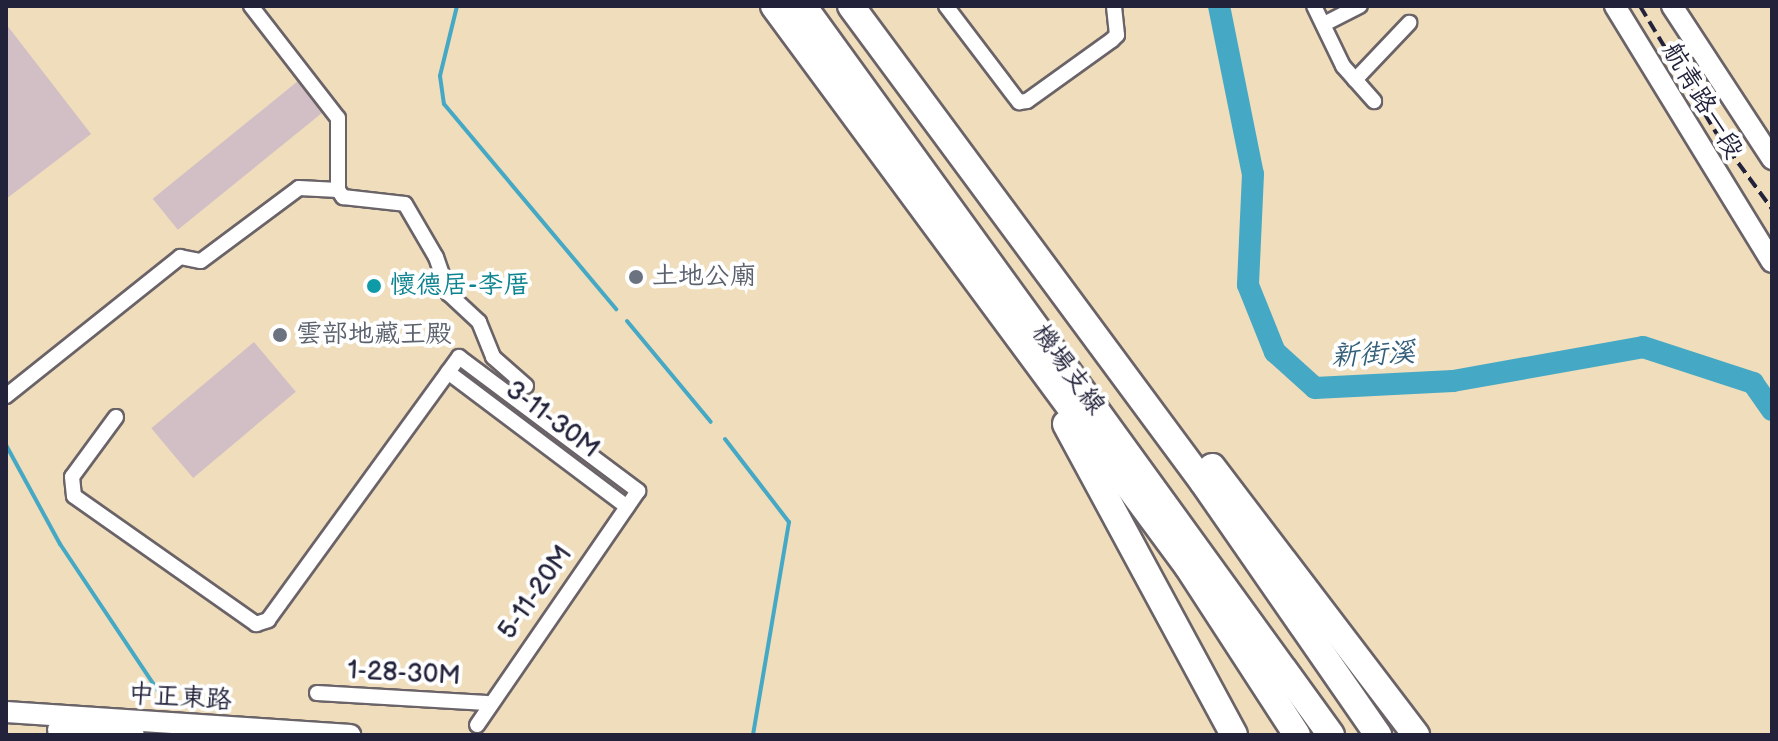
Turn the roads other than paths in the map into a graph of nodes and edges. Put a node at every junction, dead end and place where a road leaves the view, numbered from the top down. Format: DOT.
graph roads {
  1 [pos="251,6"];
  2 [pos="774,6"];
  3 [pos="803,6"];
  4 [pos="835,6"];
  5 [pos="851,6"];
  6 [pos="946,6"];
  7 [pos="1114,6"];
  8 [pos="1314,6"];
  9 [pos="1360,6"];
  10 [pos="1615,6"];
  11 [pos="1672,6"];
  12 [pos="1326,23"];
  13 [pos="1409,23"];
  14 [pos="884,50"];
  15 [pos="1355,80"];
  16 [pos="1374,101"];
  17 [pos="1772,159"];
  18 [pos="338,190"];
  19 [pos="1764,235"];
  20 [pos="1771,259"];
  21 [pos="1039,366"];
  22 [pos="448,372"];
  23 [pos="526,386"];
  24 [pos="6,396"];
  25 [pos="116,417"];
  26 [pos="638,491"];
  27 [pos="627,507"];
  28 [pos="1263,685"];
  29 [pos="317,693"];
  30 [pos="487,703"];
  31 [pos="6,712"];
  32 [pos="477,725"];
  33 [pos="6,726"];
  34 [pos="134,735"];
  35 [pos="350,735"];
  36 [pos="1234,735"];
  37 [pos="1286,735"];
  38 [pos="1297,735"];
  39 [pos="1331,735"];
  40 [pos="1356,735"];
  41 [pos="1378,735"];
  42 [pos="1416,735"];
  1 -- 18 [label="street"];
  2 -- 21 [label="highway"];
  3 -- 39 [label="highway, 機場支線"];
  4 -- 40 [label="highway, 機場支線"];
  5 -- 14 [label="highway"];
  6 -- 7 [label="street"];
  8 -- 12 [label="street"];
  9 -- 12 [label="street"];
  10 -- 19 [label="street, 航青路一段"];
  11 -- 17 [label="street, 航青路一段"];
  12 -- 15 [label="street"];
  13 -- 15 [label="street"];
  14 -- 41 [label="highway"];
  14 -- 42 [label="highway"];
  15 -- 16 [label="street"];
  18 -- 23 [label="street"];
  18 -- 24 [label="street"];
  19 -- 20 [label="street, 航青路一段"];
  21 -- 28 [label="highway"];
  21 -- 36 [label="highway"];
  22 -- 25 [label="street"];
  22 -- 26 [label="street, 3-11-30M"];
  22 -- 27 [label="street, 3-11-30M"];
  26 -- 27 [label="street, 5-11-20M"];
  27 -- 30 [label="street, 5-11-20M"];
  28 -- 37 [label="highway"];
  28 -- 38 [label="highway"];
  29 -- 30 [label="street, 1-28-30M"];
  30 -- 32 [label="street, 5-11-20M"];
  31 -- 35 [label="street, 中正東路"];
  33 -- 34 [label="street, 中正東路"];
}
